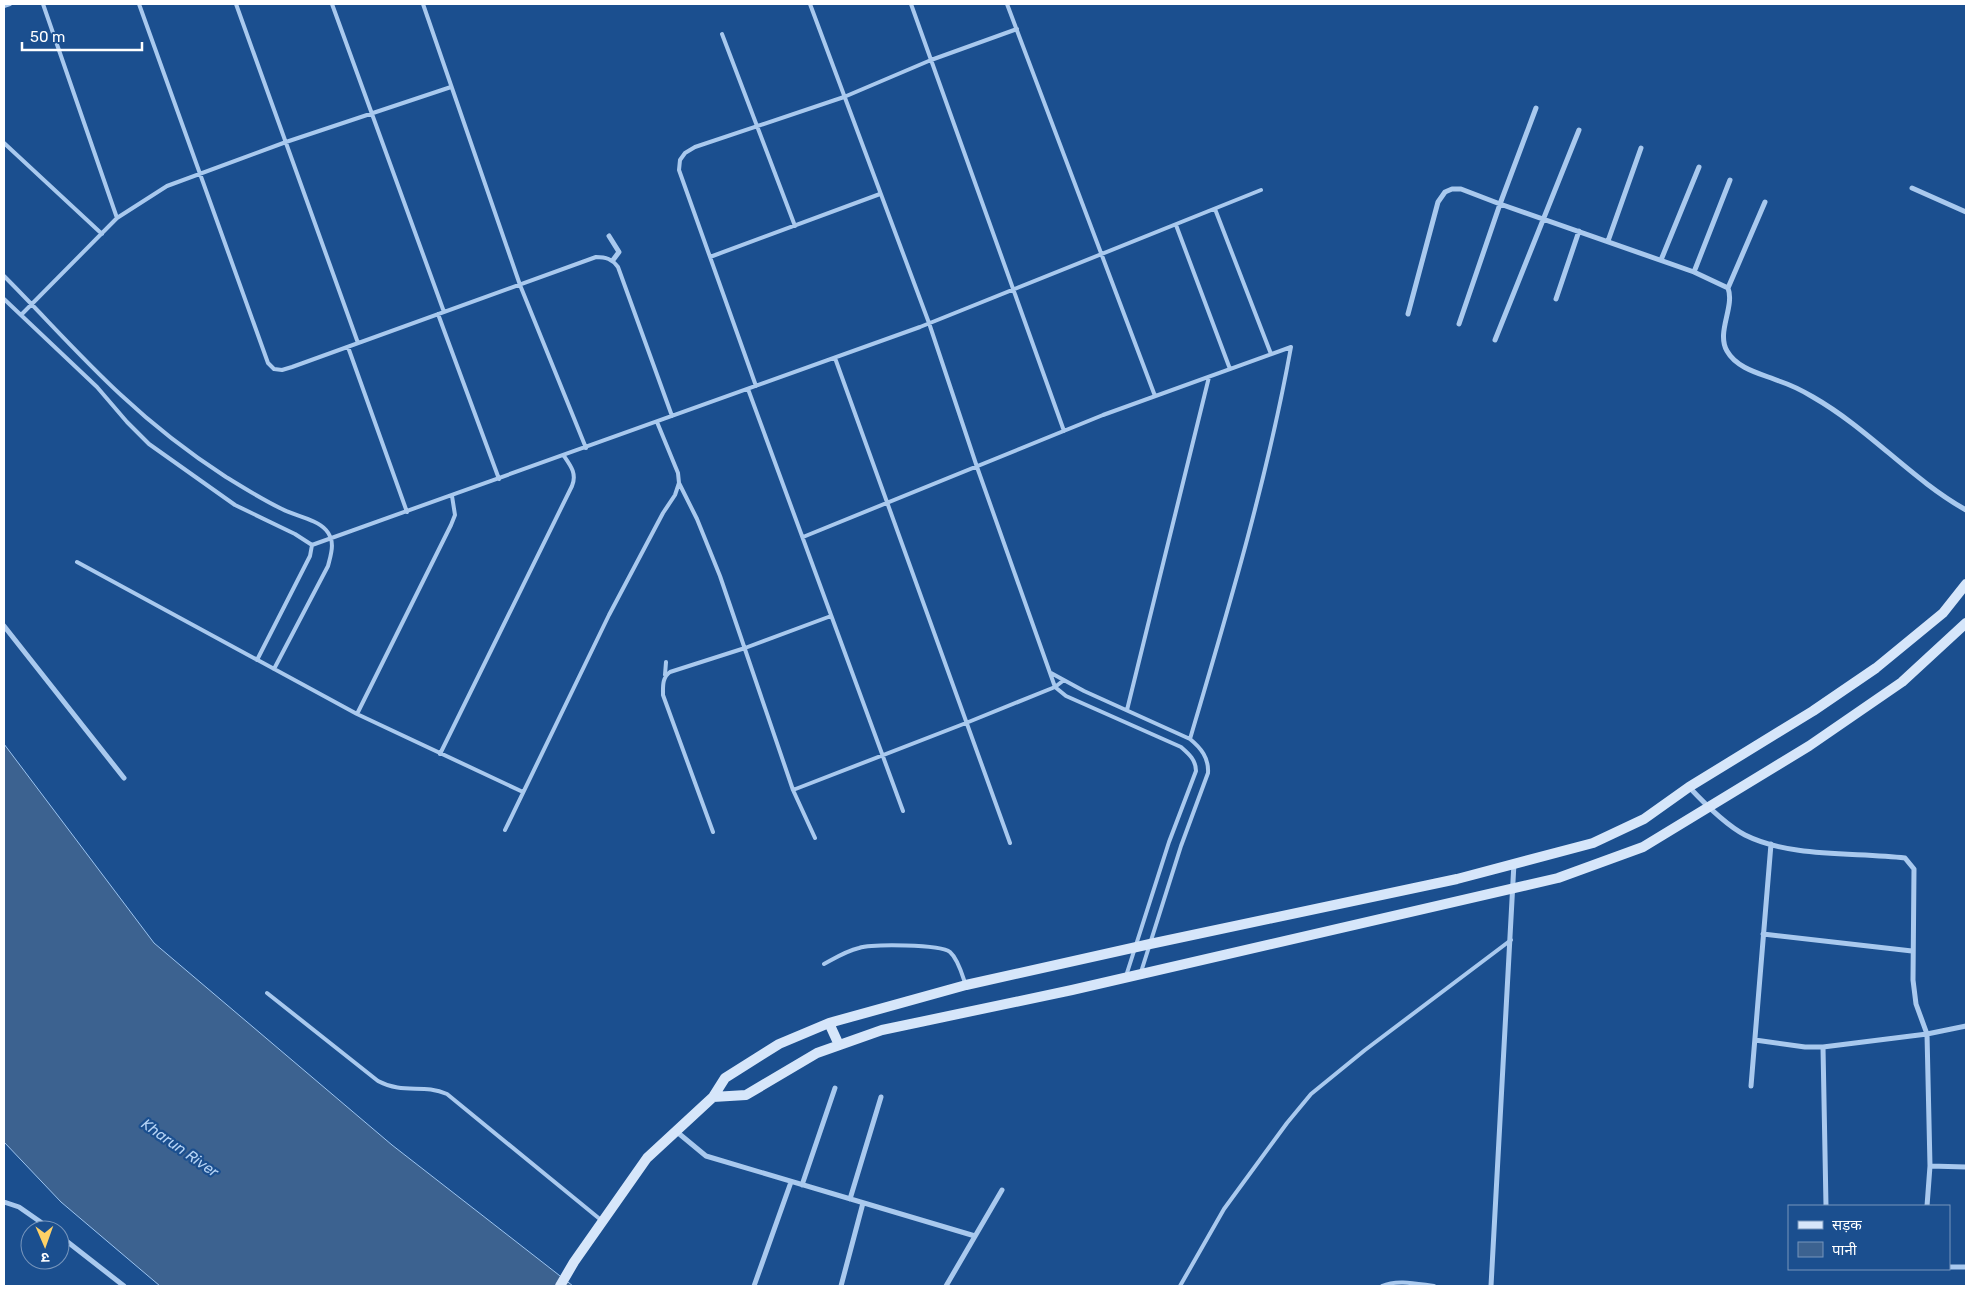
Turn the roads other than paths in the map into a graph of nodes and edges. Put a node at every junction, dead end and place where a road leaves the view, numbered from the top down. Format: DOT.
graph roads {
  1 [pos="10,4"];
  2 [pos="43,4"];
  3 [pos="139,4"];
  4 [pos="236,4"];
  5 [pos="332,4"];
  6 [pos="423,4"];
  7 [pos="810,4"];
  8 [pos="911,4"];
  9 [pos="1007,4"];
  10 [pos="4,6"];
  11 [pos="1017,29"];
  12 [pos="722,34"];
  13 [pos="931,60"];
  14 [pos="451,87"];
  15 [pos="844,97"];
  16 [pos="1536,108"];
  17 [pos="372,114"];
  18 [pos="757,125"];
  19 [pos="1579,130"];
  20 [pos="286,142"];
  21 [pos="4,143"];
  22 [pos="1641,148"];
  23 [pos="1699,167"];
  24 [pos="199,174"];
  25 [pos="1730,180"];
  26 [pos="1912,188"];
  27 [pos="1261,190"];
  28 [pos="880,194"];
  29 [pos="1765,202"];
  30 [pos="1500,204"];
  31 [pos="1215,209"];
  32 [pos="1966,212"];
  33 [pos="117,218"];
  34 [pos="1542,218"];
  35 [pos="1176,224"];
  36 [pos="795,226"];
  37 [pos="1579,231"];
  38 [pos="102,234"];
  39 [pos="609,236"];
  40 [pos="1608,241"];
  41 [pos="1100,255"];
  42 [pos="710,257"];
  43 [pos="613,260"];
  44 [pos="1661,260"];
  45 [pos="1694,272"];
  46 [pos="4,276"];
  47 [pos="520,285"];
  48 [pos="1728,288"];
  49 [pos="1013,290"];
  50 [pos="4,299"];
  51 [pos="1556,299"];
  52 [pos="32,304"];
  53 [pos="444,312"];
  54 [pos="438,314"];
  55 [pos="1408,314"];
  56 [pos="21,316"];
  57 [pos="929,323"];
  58 [pos="1459,324"];
  59 [pos="1495,340"];
  60 [pos="358,343"];
  61 [pos="348,347"];
  62 [pos="1271,354"];
  63 [pos="836,358"];
  64 [pos="1230,369"];
  65 [pos="1209,377"];
  66 [pos="756,386"];
  67 [pos="748,389"];
  68 [pos="1155,396"];
  69 [pos="672,416"];
  70 [pos="657,422"];
  71 [pos="1064,431"];
  72 [pos="586,448"];
  73 [pos="564,456"];
  74 [pos="977,467"];
  75 [pos="499,479"];
  76 [pos="679,483"];
  77 [pos="452,496"];
  78 [pos="888,503"];
  79 [pos="1966,510"];
  80 [pos="407,512"];
  81 [pos="803,537"];
  82 [pos="332,539"];
  83 [pos="312,545"];
  84 [pos="77,562"];
  85 [pos="1966,584"];
  86 [pos="831,616"];
  87 [pos="1966,623"];
  88 [pos="4,626"];
  89 [pos="744,648"];
  90 [pos="257,660"];
  91 [pos="666,662"];
  92 [pos="274,669"];
  93 [pos="1051,673"];
  94 [pos="665,676"];
  95 [pos="1064,680"];
  96 [pos="1055,687"];
  97 [pos="1127,710"];
  98 [pos="357,714"];
  99 [pos="966,723"];
  100 [pos="1190,739"];
  101 [pos="440,754"];
  102 [pos="882,756"];
  103 [pos="124,778"];
  104 [pos="1689,787"];
  105 [pos="793,790"];
  106 [pos="523,792"];
  107 [pos="1709,808"];
  108 [pos="903,811"];
  109 [pos="506,830"];
  110 [pos="713,832"];
  111 [pos="815,838"];
  112 [pos="1010,843"];
  113 [pos="1771,844"];
  114 [pos="1514,862"];
  115 [pos="1514,888"];
  116 [pos="1764,934"];
  117 [pos="1511,940"];
  118 [pos="1150,944"];
  119 [pos="1134,948"];
  120 [pos="1912,951"];
  121 [pos="824,964"];
  122 [pos="1141,974"];
  123 [pos="1126,978"];
  124 [pos="966,985"];
  125 [pos="266,993"];
  126 [pos="829,1023"];
  127 [pos="1966,1026"];
  128 [pos="1927,1034"];
  129 [pos="1755,1040"];
  130 [pos="838,1045"];
  131 [pos="1823,1047"];
  132 [pos="1751,1086"];
  133 [pos="834,1088"];
  134 [pos="713,1097"];
  135 [pos="880,1097"];
  136 [pos="677,1132"];
  137 [pos="1930,1166"];
  138 [pos="1966,1167"];
  139 [pos="791,1182"];
  140 [pos="802,1185"];
  141 [pos="1002,1190"];
  142 [pos="850,1199"];
  143 [pos="4,1202"];
  144 [pos="863,1203"];
  145 [pos="1826,1205"];
  146 [pos="1928,1205"];
  147 [pos="38,1220"];
  148 [pos="603,1221"];
  149 [pos="975,1236"];
  150 [pos="70,1244"];
  151 [pos="1950,1266"];
  152 [pos="1966,1267"];
  153 [pos="124,1286"];
  154 [pos="560,1286"];
  155 [pos="754,1286"];
  156 [pos="841,1286"];
  157 [pos="946,1286"];
  158 [pos="1180,1286"];
  159 [pos="1382,1286"];
  160 [pos="1434,1286"];
  161 [pos="1491,1286"];
  1 -- 10 [label="lane"];
  2 -- 33 [label="lane"];
  3 -- 24 [label="lane"];
  4 -- 20 [label="lane"];
  5 -- 17 [label="lane"];
  6 -- 14 [label="lane"];
  7 -- 15 [label="lane"];
  8 -- 13 [label="lane"];
  9 -- 11 [label="lane"];
  11 -- 13 [label="lane"];
  11 -- 41 [label="lane"];
  12 -- 18 [label="lane"];
  13 -- 15 [label="lane"];
  13 -- 49 [label="lane"];
  14 -- 17 [label="lane"];
  14 -- 47 [label="lane"];
  15 -- 18 [label="lane"];
  15 -- 28 [label="lane"];
  16 -- 30 [label="street"];
  17 -- 20 [label="lane"];
  17 -- 53 [label="lane"];
  18 -- 36 [label="lane"];
  18 -- 42 [label="lane"];
  19 -- 34 [label="street"];
  20 -- 24 [label="lane"];
  20 -- 60 [label="lane"];
  21 -- 38 [label="lane"];
  22 -- 40 [label="street"];
  23 -- 44 [label="street"];
  24 -- 33 [label="lane"];
  24 -- 61 [label="lane"];
  25 -- 45 [label="street"];
  26 -- 32 [label="street"];
  27 -- 31 [label="lane"];
  28 -- 36 [label="lane"];
  28 -- 57 [label="lane"];
  29 -- 48 [label="street"];
  30 -- 34 [label="street"];
  30 -- 55 [label="street"];
  30 -- 58 [label="street"];
  31 -- 35 [label="lane"];
  31 -- 62 [label="lane"];
  33 -- 38 [label="lane"];
  34 -- 37 [label="street"];
  34 -- 59 [label="street"];
  35 -- 41 [label="lane"];
  35 -- 64 [label="lane"];
  36 -- 42 [label="lane"];
  37 -- 40 [label="street"];
  37 -- 51 [label="street"];
  38 -- 52 [label="lane"];
  39 -- 43 [label="street"];
  40 -- 44 [label="street"];
  41 -- 49 [label="lane"];
  41 -- 68 [label="lane"];
  42 -- 66 [label="lane"];
  43 -- 47 [label="lane"];
  43 -- 69 [label="lane"];
  44 -- 45 [label="street"];
  45 -- 48 [label="street"];
  46 -- 52 [label="lane"];
  47 -- 53 [label="lane"];
  47 -- 72 [label="lane"];
  48 -- 79 [label="street"];
  49 -- 57 [label="lane"];
  49 -- 71 [label="lane"];
  50 -- 56 [label="lane"];
  52 -- 56 [label="lane"];
  52 -- 82 [label="lane"];
  53 -- 54 [label="lane"];
  54 -- 60 [label="lane"];
  54 -- 75 [label="lane"];
  56 -- 83 [label="lane"];
  57 -- 63 [label="lane"];
  57 -- 74 [label="lane"];
  60 -- 61 [label="lane"];
  61 -- 80 [label="lane"];
  62 -- 64 [label="lane"];
  62 -- 100 [label="lane"];
  63 -- 66 [label="lane"];
  63 -- 78 [label="lane"];
  64 -- 65 [label="lane"];
  65 -- 68 [label="lane"];
  65 -- 97 [label="lane"];
  66 -- 67 [label="lane"];
  67 -- 69 [label="lane"];
  67 -- 81 [label="lane"];
  68 -- 71 [label="lane"];
  69 -- 70 [label="lane"];
  70 -- 72 [label="lane"];
  70 -- 76 [label="lane"];
  71 -- 74 [label="lane"];
  72 -- 73 [label="lane"];
  73 -- 75 [label="lane"];
  73 -- 101 [label="lane"];
  74 -- 78 [label="lane"];
  74 -- 93 [label="lane"];
  75 -- 77 [label="lane"];
  76 -- 89 [label="lane"];
  76 -- 106 [label="lane"];
  77 -- 80 [label="lane"];
  77 -- 98 [label="lane"];
  78 -- 81 [label="lane"];
  78 -- 99 [label="lane"];
  80 -- 82 [label="lane"];
  81 -- 86 [label="lane"];
  82 -- 83 [label="lane"];
  82 -- 92 [label="lane"];
  83 -- 90 [label="lane"];
  84 -- 90 [label="lane"];
  85 -- 104 [label="street"];
  86 -- 89 [label="lane"];
  86 -- 102 [label="lane"];
  87 -- 107 [label="street"];
  88 -- 103 [label="street"];
  89 -- 94 [label="lane"];
  89 -- 105 [label="lane"];
  90 -- 92 [label="lane"];
  91 -- 94 [label="lane"];
  92 -- 98 [label="lane"];
  93 -- 95 [label="lane"];
  93 -- 96 [label="lane"];
  94 -- 110 [label="lane"];
  95 -- 96 [label="lane"];
  95 -- 97 [label="lane"];
  96 -- 99 [label="lane"];
  96 -- 119 [label="lane"];
  97 -- 100 [label="lane"];
  98 -- 101 [label="lane"];
  99 -- 102 [label="lane"];
  99 -- 112 [label="lane"];
  100 -- 118 [label="lane"];
  101 -- 106 [label="lane"];
  102 -- 105 [label="lane"];
  102 -- 108 [label="lane"];
  104 -- 107 [label="street"];
  104 -- 114 [label="street"];
  105 -- 111 [label="lane"];
  106 -- 109 [label="lane"];
  107 -- 113 [label="street"];
  107 -- 115 [label="street"];
  113 -- 116 [label="street"];
  113 -- 120 [label="street"];
  114 -- 115 [label="street"];
  114 -- 118 [label="street"];
  115 -- 117 [label="street"];
  115 -- 122 [label="street"];
  116 -- 120 [label="street"];
  116 -- 129 [label="street"];
  117 -- 158 [label="lane"];
  117 -- 161 [label="street"];
  118 -- 119 [label="street"];
  118 -- 122 [label="lane"];
  119 -- 123 [label="lane"];
  119 -- 124 [label="street"];
  120 -- 128 [label="street"];
  121 -- 124 [label="lane"];
  122 -- 123 [label="street"];
  123 -- 130 [label="street"];
  124 -- 126 [label="street"];
  125 -- 148 [label="lane"];
  126 -- 130 [label="street"];
  126 -- 134 [label="street"];
  127 -- 128 [label="street"];
  128 -- 131 [label="street"];
  128 -- 137 [label="street"];
  129 -- 131 [label="street"];
  129 -- 132 [label="street"];
  130 -- 134 [label="street"];
  131 -- 145 [label="street"];
  133 -- 140 [label="street"];
  134 -- 136 [label="street"];
  135 -- 142 [label="street"];
  136 -- 139 [label="street"];
  136 -- 148 [label="street"];
  137 -- 138 [label="street"];
  137 -- 146 [label="street"];
  139 -- 140 [label="street"];
  139 -- 155 [label="street"];
  140 -- 142 [label="street"];
  141 -- 149 [label="street"];
  142 -- 144 [label="street"];
  143 -- 147 [label="street"];
  144 -- 149 [label="street"];
  144 -- 156 [label="street"];
  148 -- 154 [label="street"];
  149 -- 157 [label="street"];
  150 -- 153 [label="street"];
  151 -- 152 [label="street"];
  159 -- 160 [label="lane"];
}
